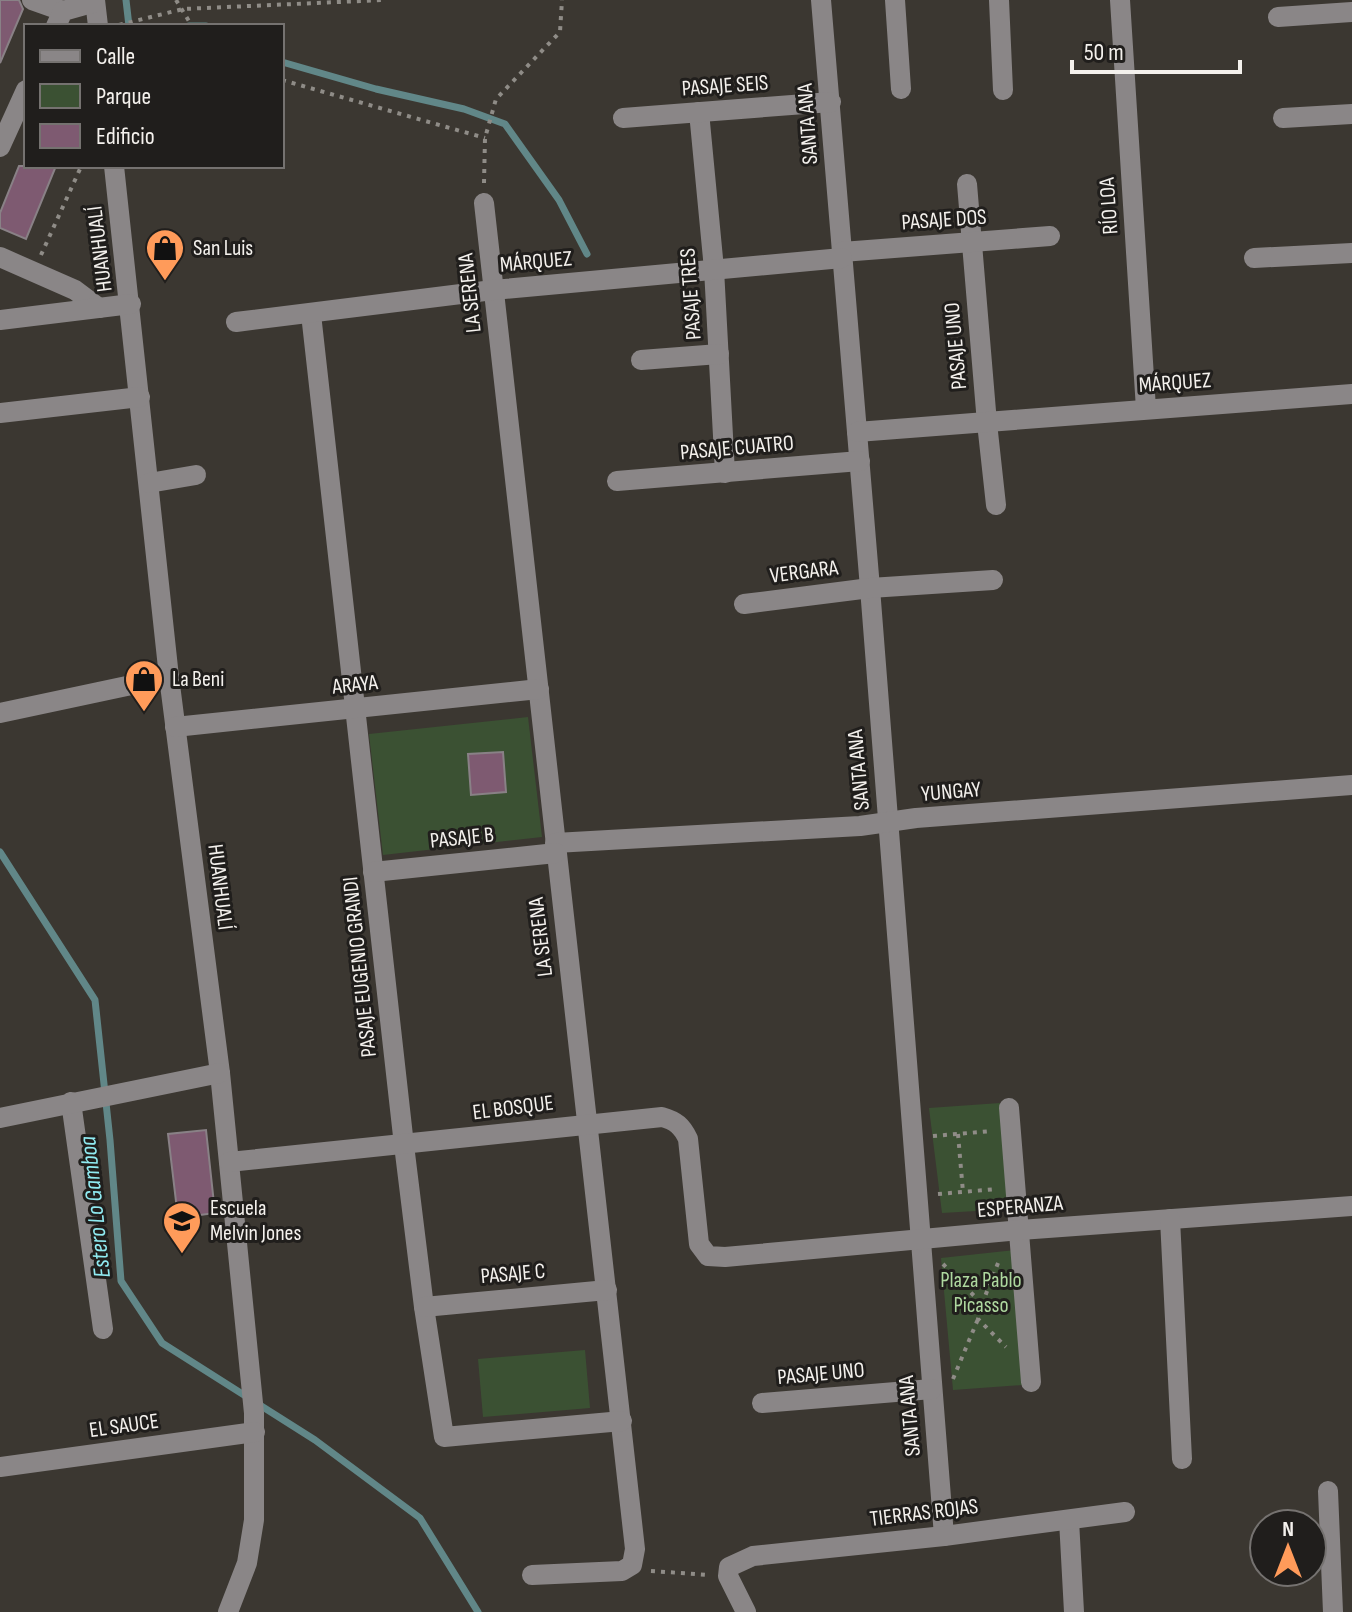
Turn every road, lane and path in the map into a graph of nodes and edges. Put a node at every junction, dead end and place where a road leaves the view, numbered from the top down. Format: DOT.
graph roads {
  1 [pos="32,0"];
  2 [pos="176,0"];
  3 [pos="383,0"];
  4 [pos="562,0"];
  5 [pos="821,0"];
  6 [pos="895,0"];
  7 [pos="999,0"];
  8 [pos="1120,0"];
  9 [pos="95,1"];
  10 [pos="183,9"];
  11 [pos="1352,12"];
  12 [pos="1278,17"];
  13 [pos="60,18"];
  14 [pos="98,24"];
  15 [pos="126,24"];
  16 [pos="191,24"];
  17 [pos="284,81"];
  18 [pos="901,89"];
  19 [pos="1003,90"];
  20 [pos="24,94"];
  21 [pos="831,102"];
  22 [pos="699,112"];
  23 [pos="1352,114"];
  24 [pos="623,118"];
  25 [pos="1283,118"];
  26 [pos="485,138"];
  27 [pos="0,147"];
  28 [pos="82,168"];
  29 [pos="114,168"];
  30 [pos="967,184"];
  31 [pos="484,203"];
  32 [pos="1050,236"];
  33 [pos="971,241"];
  34 [pos="1352,253"];
  35 [pos="842,255"];
  36 [pos="0,257"];
  37 [pos="1254,258"];
  38 [pos="714,269"];
  39 [pos="34,272"];
  40 [pos="493,290"];
  41 [pos="131,304"];
  42 [pos="99,308"];
  43 [pos="311,314"];
  44 [pos="0,320"];
  45 [pos="236,322"];
  46 [pos="719,354"];
  47 [pos="641,360"];
  48 [pos="1352,394"];
  49 [pos="140,397"];
  50 [pos="1146,409"];
  51 [pos="0,413"];
  52 [pos="987,423"];
  53 [pos="857,432"];
  54 [pos="860,461"];
  55 [pos="725,473"];
  56 [pos="196,475"];
  57 [pos="617,481"];
  58 [pos="149,483"];
  59 [pos="996,505"];
  60 [pos="993,580"];
  61 [pos="870,588"];
  62 [pos="744,604"];
  63 [pos="169,677"];
  64 [pos="539,689"];
  65 [pos="354,709"];
  66 [pos="0,713"];
  67 [pos="175,727"];
  68 [pos="1352,785"];
  69 [pos="888,823"];
  70 [pos="555,848"];
  71 [pos="373,872"];
  72 [pos="220,1073"];
  73 [pos="77,1101"];
  74 [pos="1009,1108"];
  75 [pos="0,1118"];
  76 [pos="586,1124"];
  77 [pos="1011,1130"];
  78 [pos="958,1134"];
  79 [pos="911,1138"];
  80 [pos="404,1145"];
  81 [pos="229,1162"];
  82 [pos="1016,1187"];
  83 [pos="963,1192"];
  84 [pos="916,1196"];
  85 [pos="1352,1206"];
  86 [pos="1170,1219"];
  87 [pos="1020,1230"];
  88 [pos="919,1240"];
  89 [pos="699,1244"];
  90 [pos="607,1290"];
  91 [pos="424,1307"];
  92 [pos="978,1319"];
  93 [pos="103,1329"];
  94 [pos="1031,1376"];
  95 [pos="932,1389"];
  96 [pos="762,1403"];
  97 [pos="622,1421"];
  98 [pos="254,1422"];
  99 [pos="1182,1459"];
  100 [pos="0,1467"];
  101 [pos="1328,1491"];
  102 [pos="1125,1512"];
  103 [pos="1069,1520"];
  104 [pos="944,1536"];
  105 [pos="632,1565"];
  106 [pos="729,1571"];
  107 [pos="532,1575"];
  108 [pos="228,1612"];
  109 [pos="746,1612"];
  110 [pos="1074,1612"];
  111 [pos="1333,1612"];
  1 -- 13 [label="street"];
  2 -- 10 [label="path"];
  3 -- 10 [label="path"];
  4 -- 26 [label="path"];
  5 -- 21 [label="street, SANTA ANA"];
  6 -- 18 [label="street"];
  7 -- 19 [label="street"];
  8 -- 50 [label="street, RÍO LOA"];
  9 -- 13 [label="street"];
  9 -- 14 [label="street"];
  10 -- 15 [label="path"];
  10 -- 16 [label="path"];
  11 -- 12 [label="street"];
  17 -- 26 [label="path"];
  20 -- 27 [label="street"];
  21 -- 22 [label="street, PASAJE SEIS"];
  21 -- 35 [label="street, SANTA ANA"];
  22 -- 24 [label="street, PASAJE SEIS"];
  22 -- 38 [label="street, PASAJE TRES"];
  23 -- 25 [label="street"];
  26 -- 31 [label="path"];
  28 -- 39 [label="path"];
  29 -- 41 [label="street, HUANHUALÍ"];
  30 -- 33 [label="street, PASAJE UNO"];
  31 -- 40 [label="street, LA SERENA"];
  32 -- 33 [label="street, PASAJE DOS"];
  33 -- 35 [label="street, PASAJE DOS"];
  33 -- 52 [label="street, PASAJE UNO"];
  34 -- 37 [label="street"];
  35 -- 38 [label="street, MÁRQUEZ"];
  35 -- 53 [label="street, SANTA ANA"];
  36 -- 39 [label="street"];
  38 -- 40 [label="street, MÁRQUEZ"];
  38 -- 46 [label="street, PASAJE TRES"];
  39 -- 42 [label="street"];
  40 -- 43 [label="street, MÁRQUEZ"];
  40 -- 64 [label="street, LA SERENA"];
  41 -- 42 [label="street"];
  41 -- 49 [label="street, HUANHUALÍ"];
  42 -- 44 [label="street"];
  43 -- 45 [label="street, MÁRQUEZ"];
  43 -- 65 [label="street, PASAJE EUGENIO GRANDI"];
  46 -- 47 [label="street"];
  46 -- 55 [label="street, PASAJE TRES"];
  48 -- 50 [label="street, MÁRQUEZ"];
  49 -- 51 [label="street"];
  49 -- 58 [label="street, HUANHUALÍ"];
  50 -- 52 [label="street, MÁRQUEZ"];
  52 -- 53 [label="street, MÁRQUEZ"];
  52 -- 59 [label="street, PASAJE UNO"];
  53 -- 54 [label="street, SANTA ANA"];
  54 -- 55 [label="street, PASAJE CUATRO"];
  54 -- 61 [label="street, SANTA ANA"];
  55 -- 57 [label="street, PASAJE CUATRO"];
  56 -- 58 [label="street"];
  58 -- 63 [label="street, HUANHUALÍ"];
  60 -- 61 [label="street, VERGARA"];
  61 -- 62 [label="street, VERGARA"];
  61 -- 69 [label="street, SANTA ANA"];
  63 -- 66 [label="street"];
  63 -- 67 [label="street, HUANHUALÍ"];
  64 -- 65 [label="street, ARAYA"];
  64 -- 70 [label="street, LA SERENA"];
  65 -- 67 [label="street, ARAYA"];
  65 -- 71 [label="street, PASAJE EUGENIO GRANDI"];
  67 -- 72 [label="street, HUANHUALÍ"];
  68 -- 69 [label="street, YUNGAY"];
  69 -- 70 [label="street, YUNGAY"];
  69 -- 79 [label="street, SANTA ANA"];
  70 -- 71 [label="street, PASAJE B"];
  70 -- 76 [label="street, LA SERENA"];
  71 -- 80 [label="street, PASAJE EUGENIO GRANDI"];
  72 -- 73 [label="street"];
  72 -- 81 [label="street, HUANHUALÍ"];
  73 -- 75 [label="street"];
  73 -- 93 [label="street"];
  74 -- 77 [label="street"];
  76 -- 80 [label="street, EL BOSQUE"];
  76 -- 89 [label="street, EL BOSQUE"];
  76 -- 90 [label="street, LA SERENA"];
  77 -- 78 [label="path"];
  77 -- 82 [label="street"];
  78 -- 79 [label="path"];
  78 -- 83 [label="path"];
  79 -- 84 [label="street, SANTA ANA"];
  80 -- 81 [label="street, EL BOSQUE"];
  80 -- 91 [label="street, PASAJE EUGENIO GRANDI"];
  81 -- 98 [label="street, HUANHUALÍ"];
  82 -- 83 [label="path"];
  82 -- 87 [label="street"];
  83 -- 84 [label="path"];
  84 -- 88 [label="street, SANTA ANA"];
  85 -- 86 [label="street, ESPERANZA"];
  86 -- 87 [label="street, ESPERANZA"];
  86 -- 99 [label="street"];
  87 -- 88 [label="street, ESPERANZA"];
  87 -- 94 [label="street"];
  88 -- 89 [label="street, ESPERANZA"];
  88 -- 92 [label="path"];
  88 -- 95 [label="street, SANTA ANA"];
  90 -- 91 [label="street, PASAJE C"];
  90 -- 97 [label="street, LA SERENA"];
  91 -- 97 [label="street, PASAJE EUGENIO GRANDI"];
  92 -- 94 [label="path"];
  92 -- 95 [label="path"];
  95 -- 96 [label="street, PASAJE UNO"];
  95 -- 104 [label="street, SANTA ANA"];
  97 -- 105 [label="street, LA SERENA"];
  98 -- 100 [label="street, EL SAUCE"];
  98 -- 108 [label="street, HUANHUALÍ"];
  101 -- 111 [label="street"];
  102 -- 103 [label="street, TIERRAS ROJAS"];
  103 -- 104 [label="street, TIERRAS ROJAS"];
  103 -- 110 [label="street"];
  104 -- 106 [label="street, TIERRAS ROJAS"];
  105 -- 106 [label="path"];
  105 -- 107 [label="street"];
  106 -- 109 [label="street"];
}
